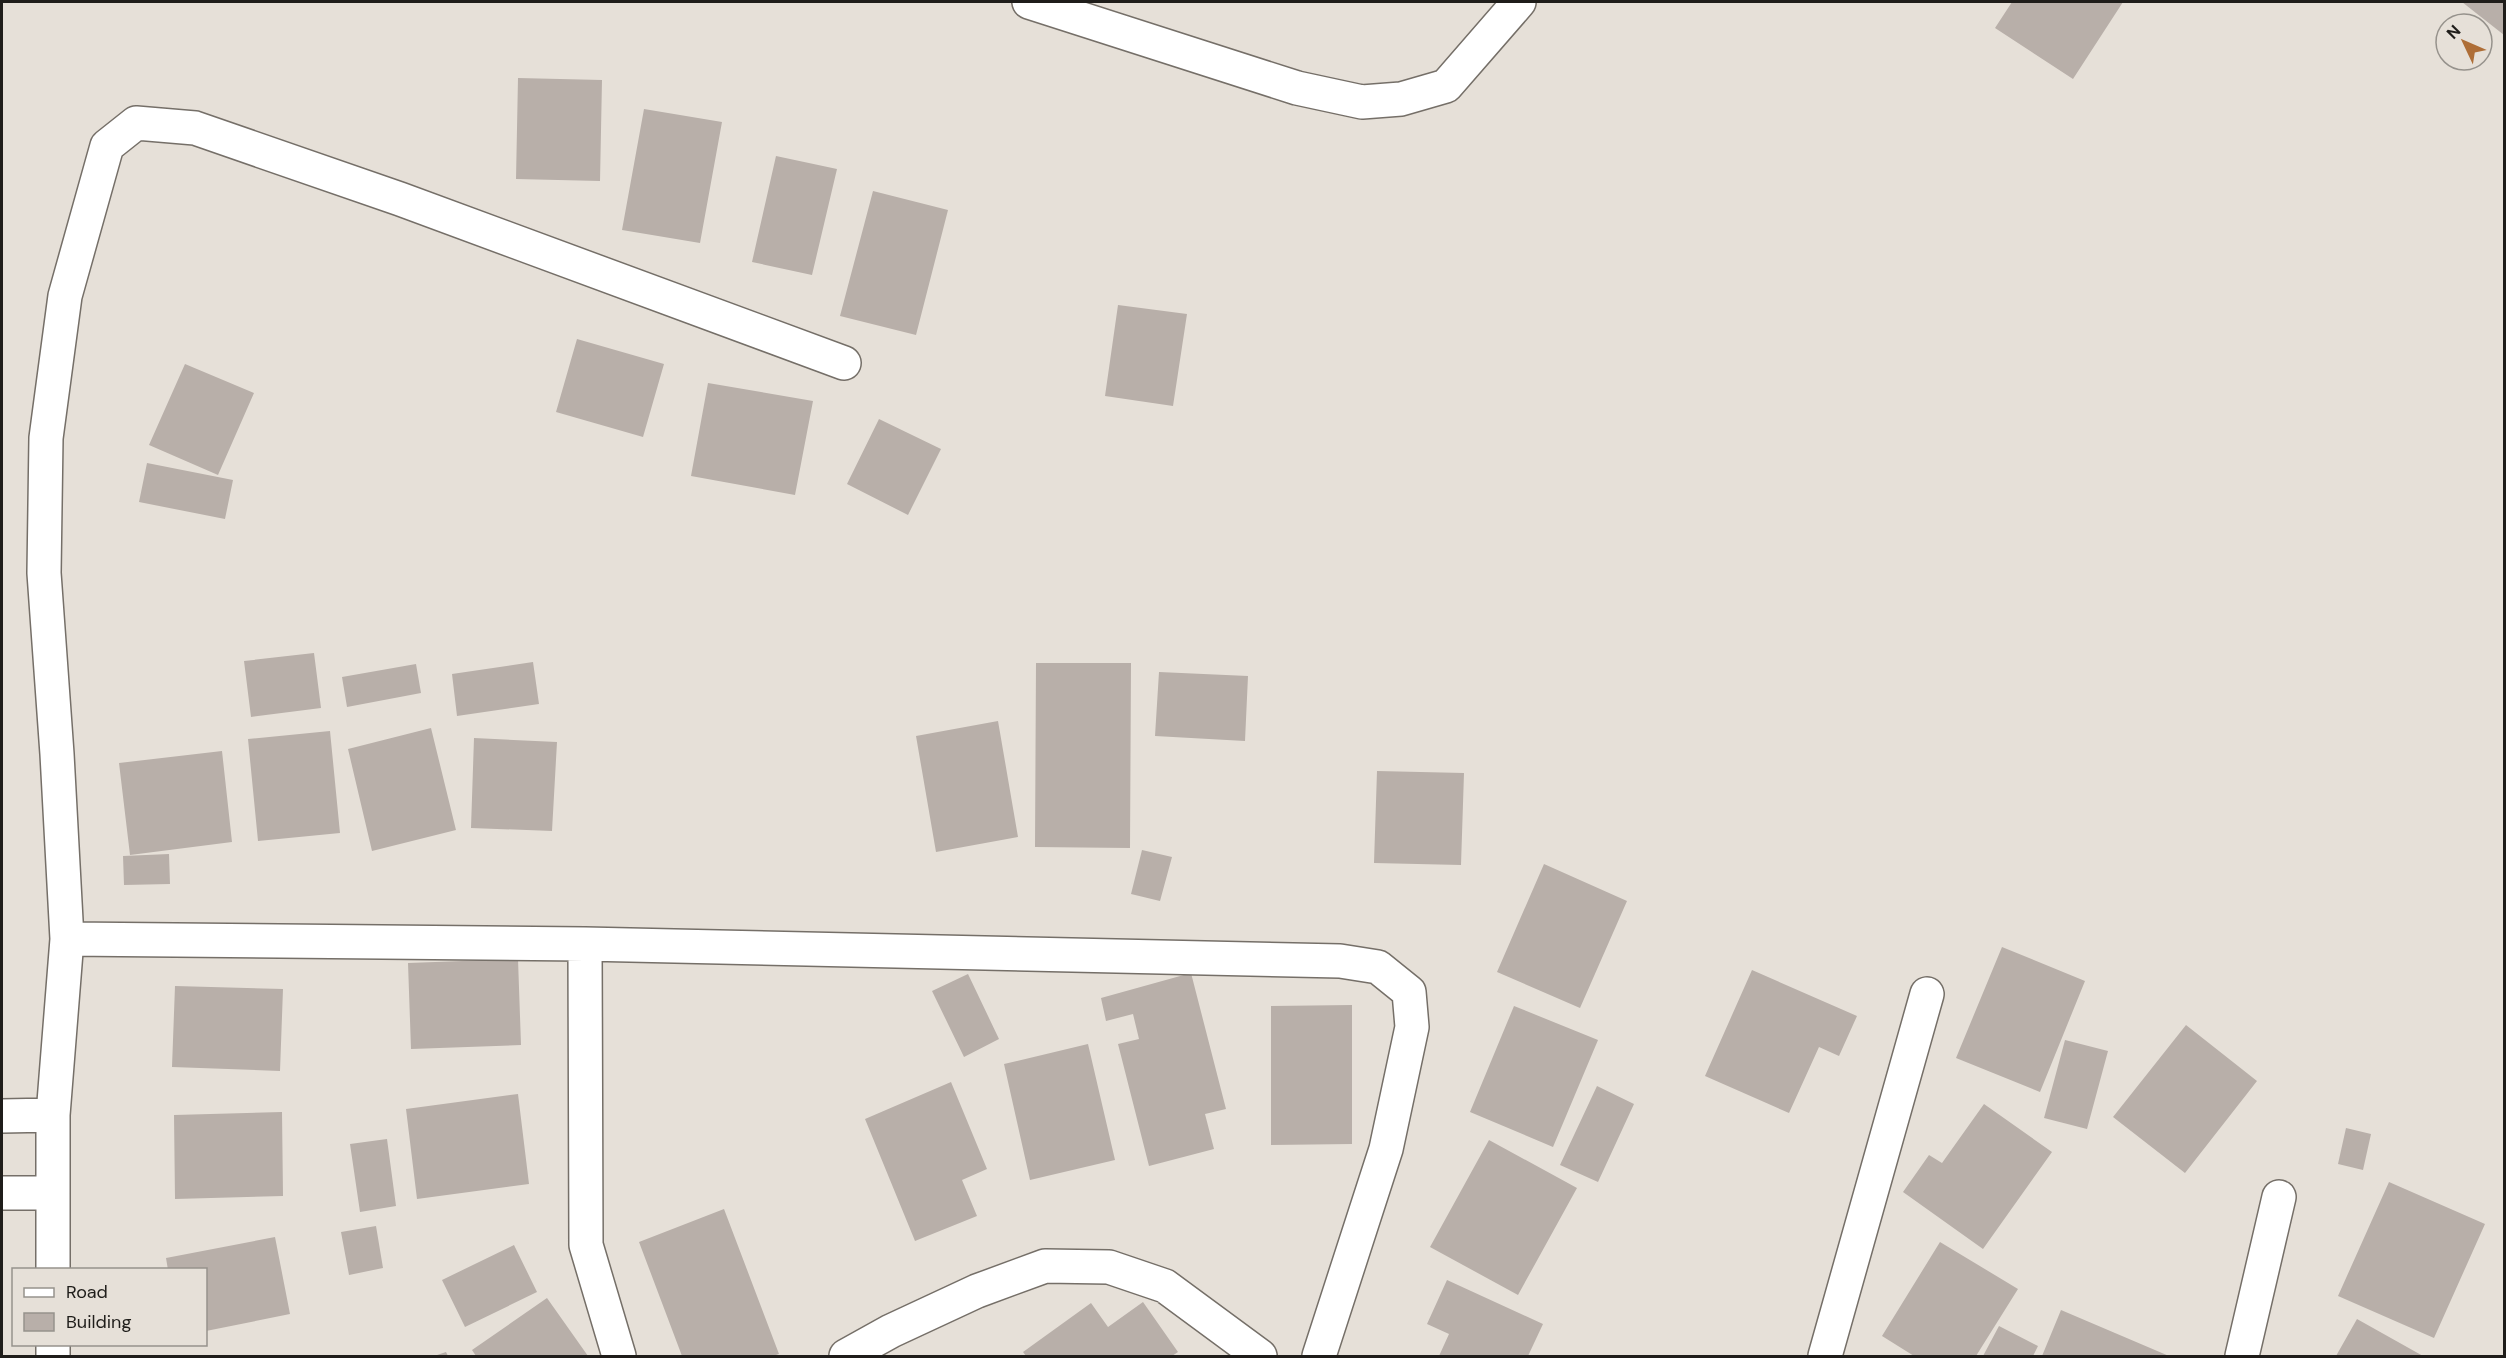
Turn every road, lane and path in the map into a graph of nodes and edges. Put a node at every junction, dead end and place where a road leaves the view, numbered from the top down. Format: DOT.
graph roads {
  1 [pos="1029,2"];
  2 [pos="1519,2"];
  3 [pos="844,363"];
  4 [pos="67,939"];
  5 [pos="585,944"];
  6 [pos="1928,994"];
  7 [pos="53,1115"];
  8 [pos="2,1116"];
  9 [pos="2,1193"];
  10 [pos="53,1193"];
  11 [pos="2279,1197"];
  12 [pos="53,1268"];
  13 [pos="619,1356"];
  14 [pos="846,1356"];
  15 [pos="1260,1356"];
  16 [pos="1319,1356"];
  17 [pos="1825,1356"];
  18 [pos="2242,1356"];
  1 -- 2 [label="street"];
  3 -- 4 [label="street"];
  4 -- 5 [label="street"];
  4 -- 7 [label="street"];
  5 -- 13 [label="street"];
  5 -- 16 [label="street"];
  6 -- 17 [label="street"];
  7 -- 8 [label="street"];
  7 -- 10 [label="street"];
  9 -- 10 [label="street"];
  10 -- 12 [label="street"];
  11 -- 18 [label="street"];
  14 -- 15 [label="street"];
}
